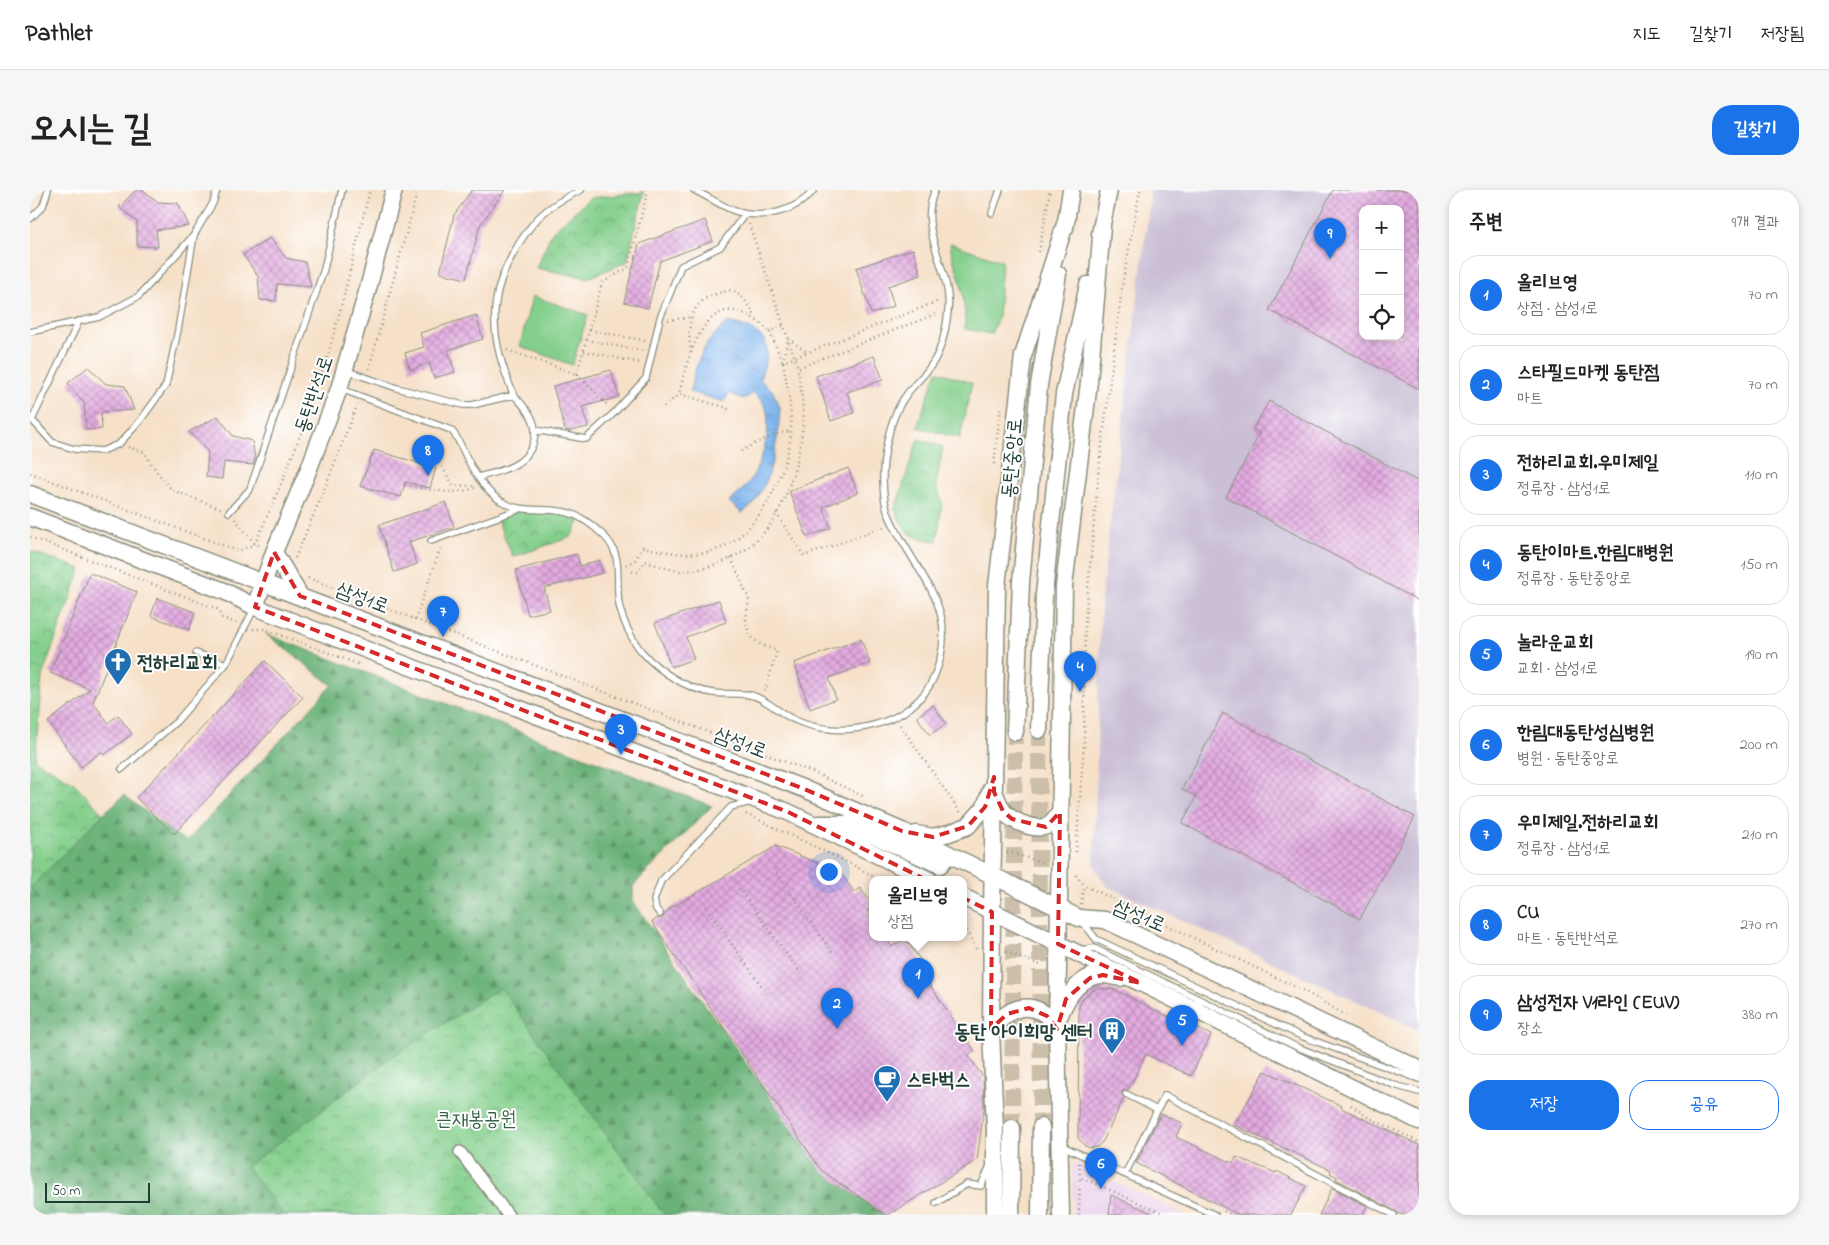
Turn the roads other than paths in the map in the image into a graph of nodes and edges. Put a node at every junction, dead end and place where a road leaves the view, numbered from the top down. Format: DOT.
graph roads {
  1 [pos="48,190"];
  2 [pos="216,190"];
  3 [pos="342,190"];
  4 [pos="394,190"];
  5 [pos="581,190"];
  6 [pos="694,190"];
  7 [pos="814,190"];
  8 [pos="935,190"];
  9 [pos="1000,190"];
  10 [pos="1071,190"];
  11 [pos="1109,190"];
  12 [pos="992,213"];
  13 [pos="745,214"];
  14 [pos="1067,218"];
  15 [pos="30,219"];
  16 [pos="1102,226"];
  17 [pos="194,235"];
  18 [pos="78,321"];
  19 [pos="30,332"];
  20 [pos="344,370"];
  21 [pos="339,388"];
  22 [pos="514,395"];
  23 [pos="535,430"];
  24 [pos="478,477"];
  25 [pos="30,494"];
  26 [pos="520,508"];
  27 [pos="229,512"];
  28 [pos="30,517"];
  29 [pos="431,541"];
  30 [pos="274,552"];
  31 [pos="264,582"];
  32 [pos="300,596"];
  33 [pos="254,607"];
  34 [pos="196,653"];
  35 [pos="226,664"];
  36 [pos="1039,730"];
  37 [pos="1015,732"];
  38 [pos="122,768"];
  39 [pos="994,785"];
  40 [pos="758,800"];
  41 [pos="1060,812"];
  42 [pos="816,824"];
  43 [pos="902,831"];
  44 [pos="940,850"];
  45 [pos="921,876"];
  46 [pos="993,876"];
  47 [pos="967,899"];
  48 [pos="1059,908"];
  49 [pos="992,912"];
  50 [pos="660,914"];
  51 [pos="1079,918"];
  52 [pos="1058,944"];
  53 [pos="1075,951"];
  54 [pos="1141,983"];
  55 [pos="1197,998"];
  56 [pos="991,1029"];
  57 [pos="1057,1029"];
  58 [pos="1419,1069"];
  59 [pos="1419,1080"];
  60 [pos="1419,1092"];
  61 [pos="1126,1094"];
  62 [pos="1200,1105"];
  63 [pos="1157,1110"];
  64 [pos="1196,1112"];
  65 [pos="1419,1121"];
  66 [pos="1041,1127"];
  67 [pos="1012,1128"];
  68 [pos="1061,1146"];
  69 [pos="460,1152"];
  70 [pos="995,1156"];
  71 [pos="1125,1174"];
  72 [pos="936,1203"];
  73 [pos="508,1215"];
  74 [pos="995,1215"];
  75 [pos="1011,1215"];
  76 [pos="1040,1215"];
  77 [pos="1061,1215"];
  78 [pos="1215,1215"];
  79 [pos="1394,1215"];
  1 -- 15 [label="lane"];
  2 -- 17 [label="lane"];
  3 -- 27 [label="lane"];
  4 -- 20 [label="street, 동탄반석로"];
  5 -- 22 [label="lane"];
  6 -- 13 [label="lane"];
  7 -- 13 [label="lane"];
  8 -- 26 [label="lane"];
  9 -- 12 [label="lane"];
  10 -- 14 [label="street, 동탄중앙로"];
  11 -- 16 [label="street"];
  13 -- 23 [label="lane"];
  14 -- 37 [label="street, 동탄중앙로"];
  14 -- 39 [label="street"];
  16 -- 36 [label="street"];
  16 -- 41 [label="street"];
  17 -- 18 [label="lane"];
  17 -- 18 [label="lane"];
  18 -- 19 [label="lane"];
  20 -- 21 [label="street, 동탄반석로"];
  20 -- 22 [label="lane"];
  21 -- 24 [label="lane"];
  21 -- 30 [label="street, 동탄반석로"];
  22 -- 23 [label="lane"];
  23 -- 24 [label="lane"];
  24 -- 26 [label="lane"];
  25 -- 31 [label="street, 삼성1로"];
  26 -- 29 [label="lane"];
  28 -- 33 [label="street"];
  30 -- 31 [label="street, 동탄반석로"];
  30 -- 32 [label="street"];
  31 -- 32 [label="street, 삼성1로"];
  31 -- 33 [label="street, 동탄반석로"];
  32 -- 43 [label="street, 삼성1로"];
  33 -- 35 [label="lane"];
  33 -- 40 [label="street"];
  34 -- 35 [label="lane"];
  35 -- 38 [label="lane"];
  39 -- 41 [label="street"];
  39 -- 43 [label="street"];
  39 -- 46 [label="street"];
  40 -- 42 [label="street"];
  40 -- 50 [label="lane"];
  41 -- 48 [label="street"];
  42 -- 44 [label="street"];
  42 -- 45 [label="street"];
  43 -- 44 [label="street, 삼성1로"];
  44 -- 46 [label="street, 삼성1로"];
  46 -- 48 [label="street, 삼성1로"];
  46 -- 49 [label="street"];
  47 -- 49 [label="street"];
  48 -- 51 [label="street, 삼성1로"];
  48 -- 52 [label="street"];
  49 -- 52 [label="street"];
  49 -- 56 [label="street"];
  51 -- 58 [label="street, 삼성1로"];
  51 -- 59 [label="lane"];
  52 -- 53 [label="street"];
  52 -- 57 [label="street"];
  53 -- 54 [label="street"];
  53 -- 55 [label="lane"];
  54 -- 55 [label="lane"];
  54 -- 57 [label="street"];
  54 -- 65 [label="street"];
  55 -- 60 [label="lane"];
  56 -- 57 [label="street"];
  56 -- 70 [label="street"];
  57 -- 68 [label="street"];
  61 -- 63 [label="lane"];
  62 -- 64 [label="lane"];
  63 -- 64 [label="lane"];
  63 -- 71 [label="lane"];
  64 -- 79 [label="lane"];
  66 -- 76 [label="street"];
  67 -- 75 [label="street"];
  68 -- 71 [label="lane"];
  68 -- 77 [label="street"];
  69 -- 73 [label="street"];
  70 -- 72 [label="lane"];
  70 -- 74 [label="street"];
  71 -- 78 [label="lane"];
}
